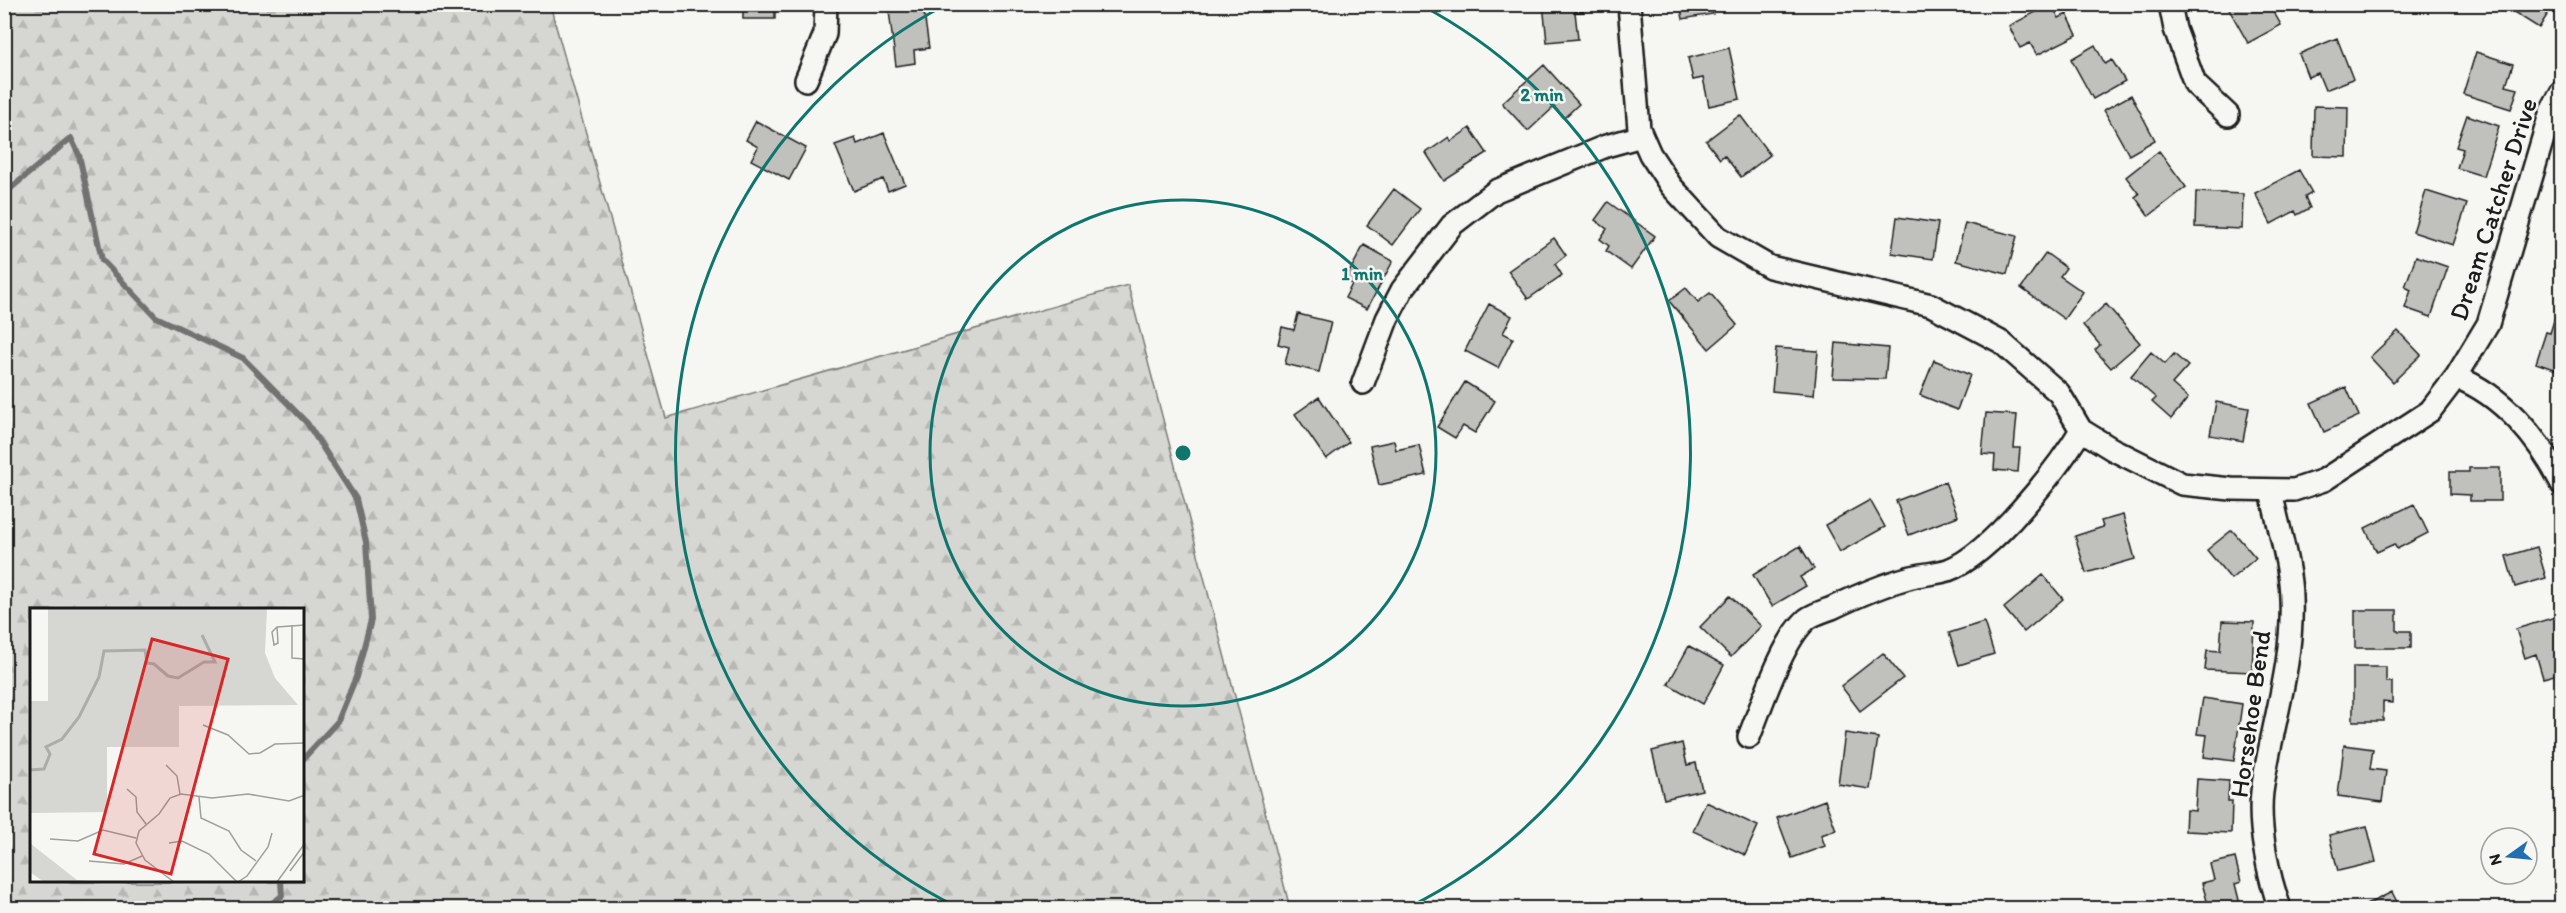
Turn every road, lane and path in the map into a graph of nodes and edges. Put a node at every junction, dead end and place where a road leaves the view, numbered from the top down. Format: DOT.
graph roads {
  1 [pos="826,4"];
  2 [pos="1629,4"];
  3 [pos="2170,4"];
  4 [pos="806,80"];
  5 [pos="2562,91"];
  6 [pos="2228,115"];
  7 [pos="1642,136"];
  8 [pos="2456,377"];
  9 [pos="1363,383"];
  10 [pos="2081,430"];
  11 [pos="2562,484"];
  12 [pos="2271,491"];
  13 [pos="1749,737"];
  14 [pos="2280,909"];
  1 -- 4 [label="street"];
  2 -- 7 [label="street, Dream Catcher Drive"];
  3 -- 6 [label="street"];
  5 -- 8 [label="street, Dream Catcher Drive"];
  7 -- 9 [label="street"];
  7 -- 10 [label="street, Dream Catcher Drive"];
  8 -- 11 [label="street"];
  8 -- 12 [label="street, Dream Catcher Drive"];
  10 -- 12 [label="street, Dream Catcher Drive"];
  10 -- 13 [label="street"];
  12 -- 14 [label="street, Horsehoe Bend"];
}
